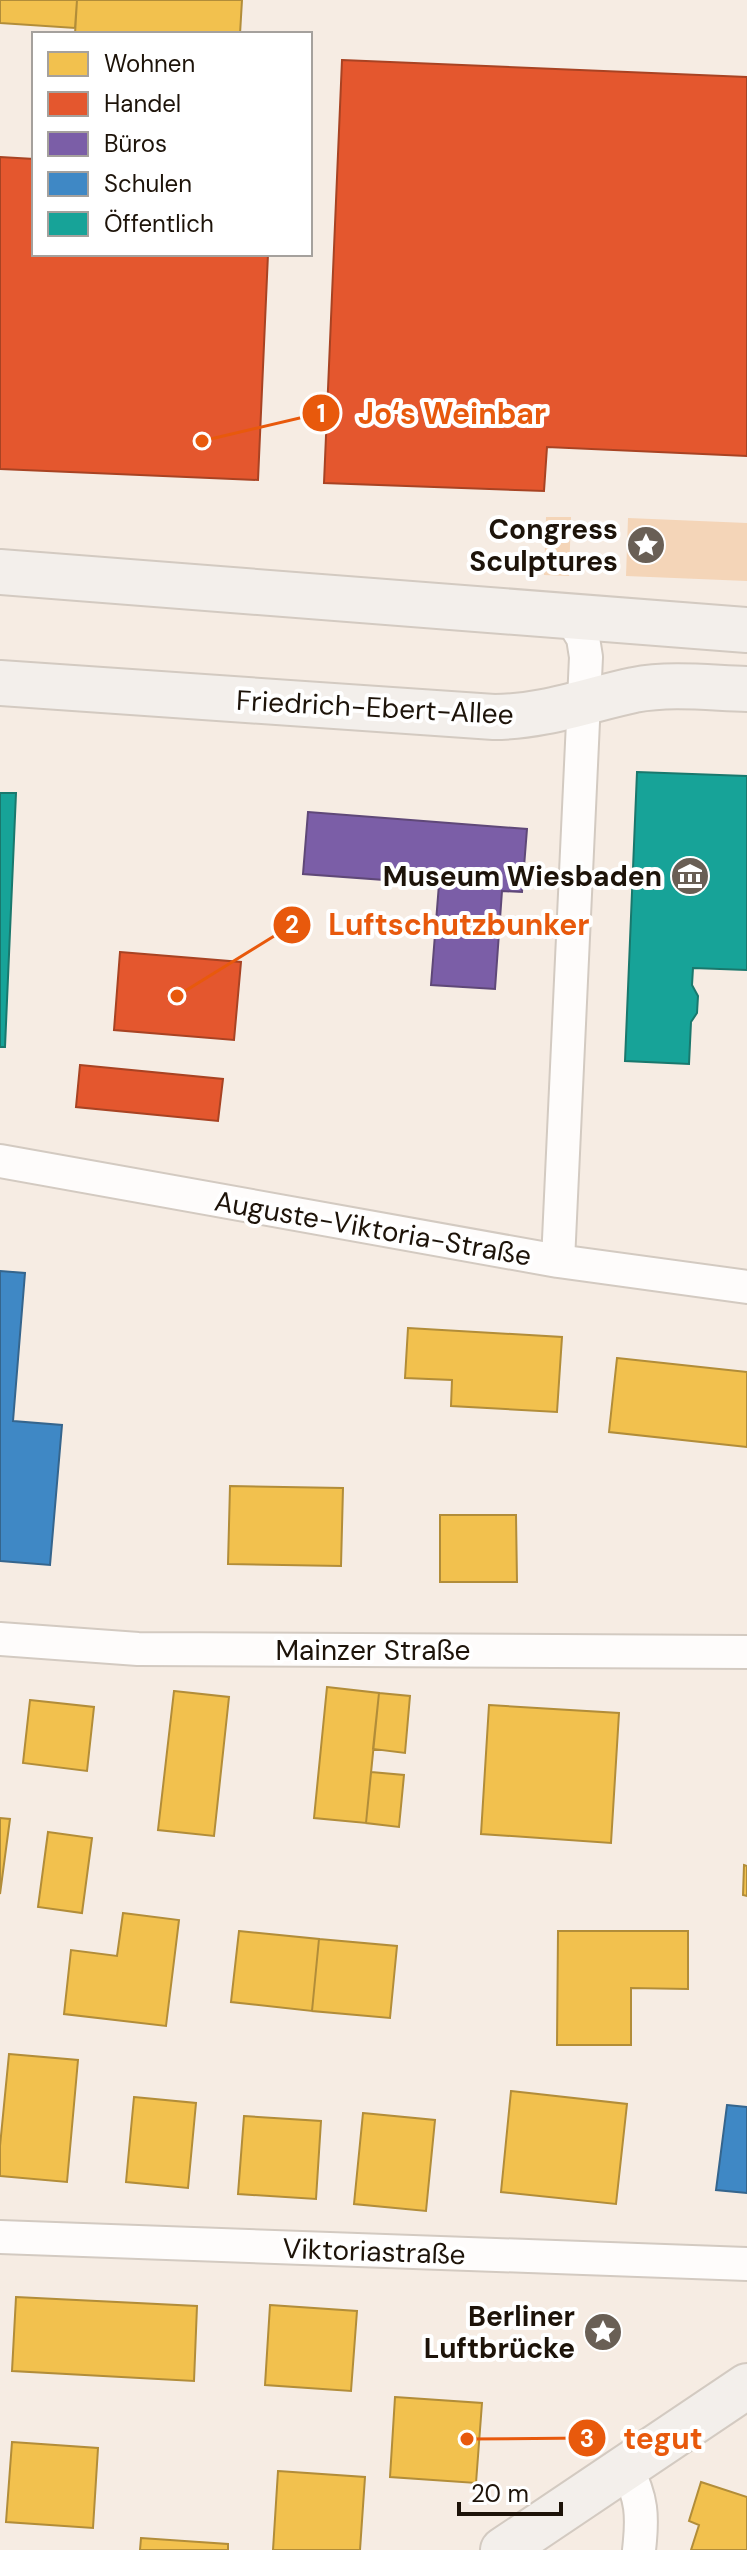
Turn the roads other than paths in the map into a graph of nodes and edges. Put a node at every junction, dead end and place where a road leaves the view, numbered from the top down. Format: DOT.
graph roads {
  1 [pos="0,572"];
  2 [pos="570,617"];
  3 [pos="747,630"];
  4 [pos="0,683"];
  5 [pos="747,689"];
  6 [pos="584,703"];
  7 [pos="0,1161"];
  8 [pos="558,1261"];
  9 [pos="747,1287"];
  10 [pos="0,1639"];
  11 [pos="747,1652"];
  12 [pos="0,2237"];
  13 [pos="747,2264"];
  14 [pos="747,2386"];
  15 [pos="626,2467"];
  16 [pos="503,2550"];
  17 [pos="639,2550"];
  1 -- 2 [label="street"];
  2 -- 3 [label="street"];
  2 -- 6 [label="street"];
  4 -- 6 [label="street, Friedrich-Ebert-Allee"];
  5 -- 6 [label="street, Friedrich-Ebert-Allee"];
  6 -- 8 [label="street"];
  7 -- 8 [label="street, Auguste-Viktoria-Straße"];
  8 -- 9 [label="street, Auguste-Viktoria-Straße"];
  10 -- 11 [label="street, Mainzer Straße"];
  12 -- 13 [label="street, Viktoriastraße"];
  14 -- 15 [label="street"];
  15 -- 16 [label="street"];
  15 -- 17 [label="street"];
}
